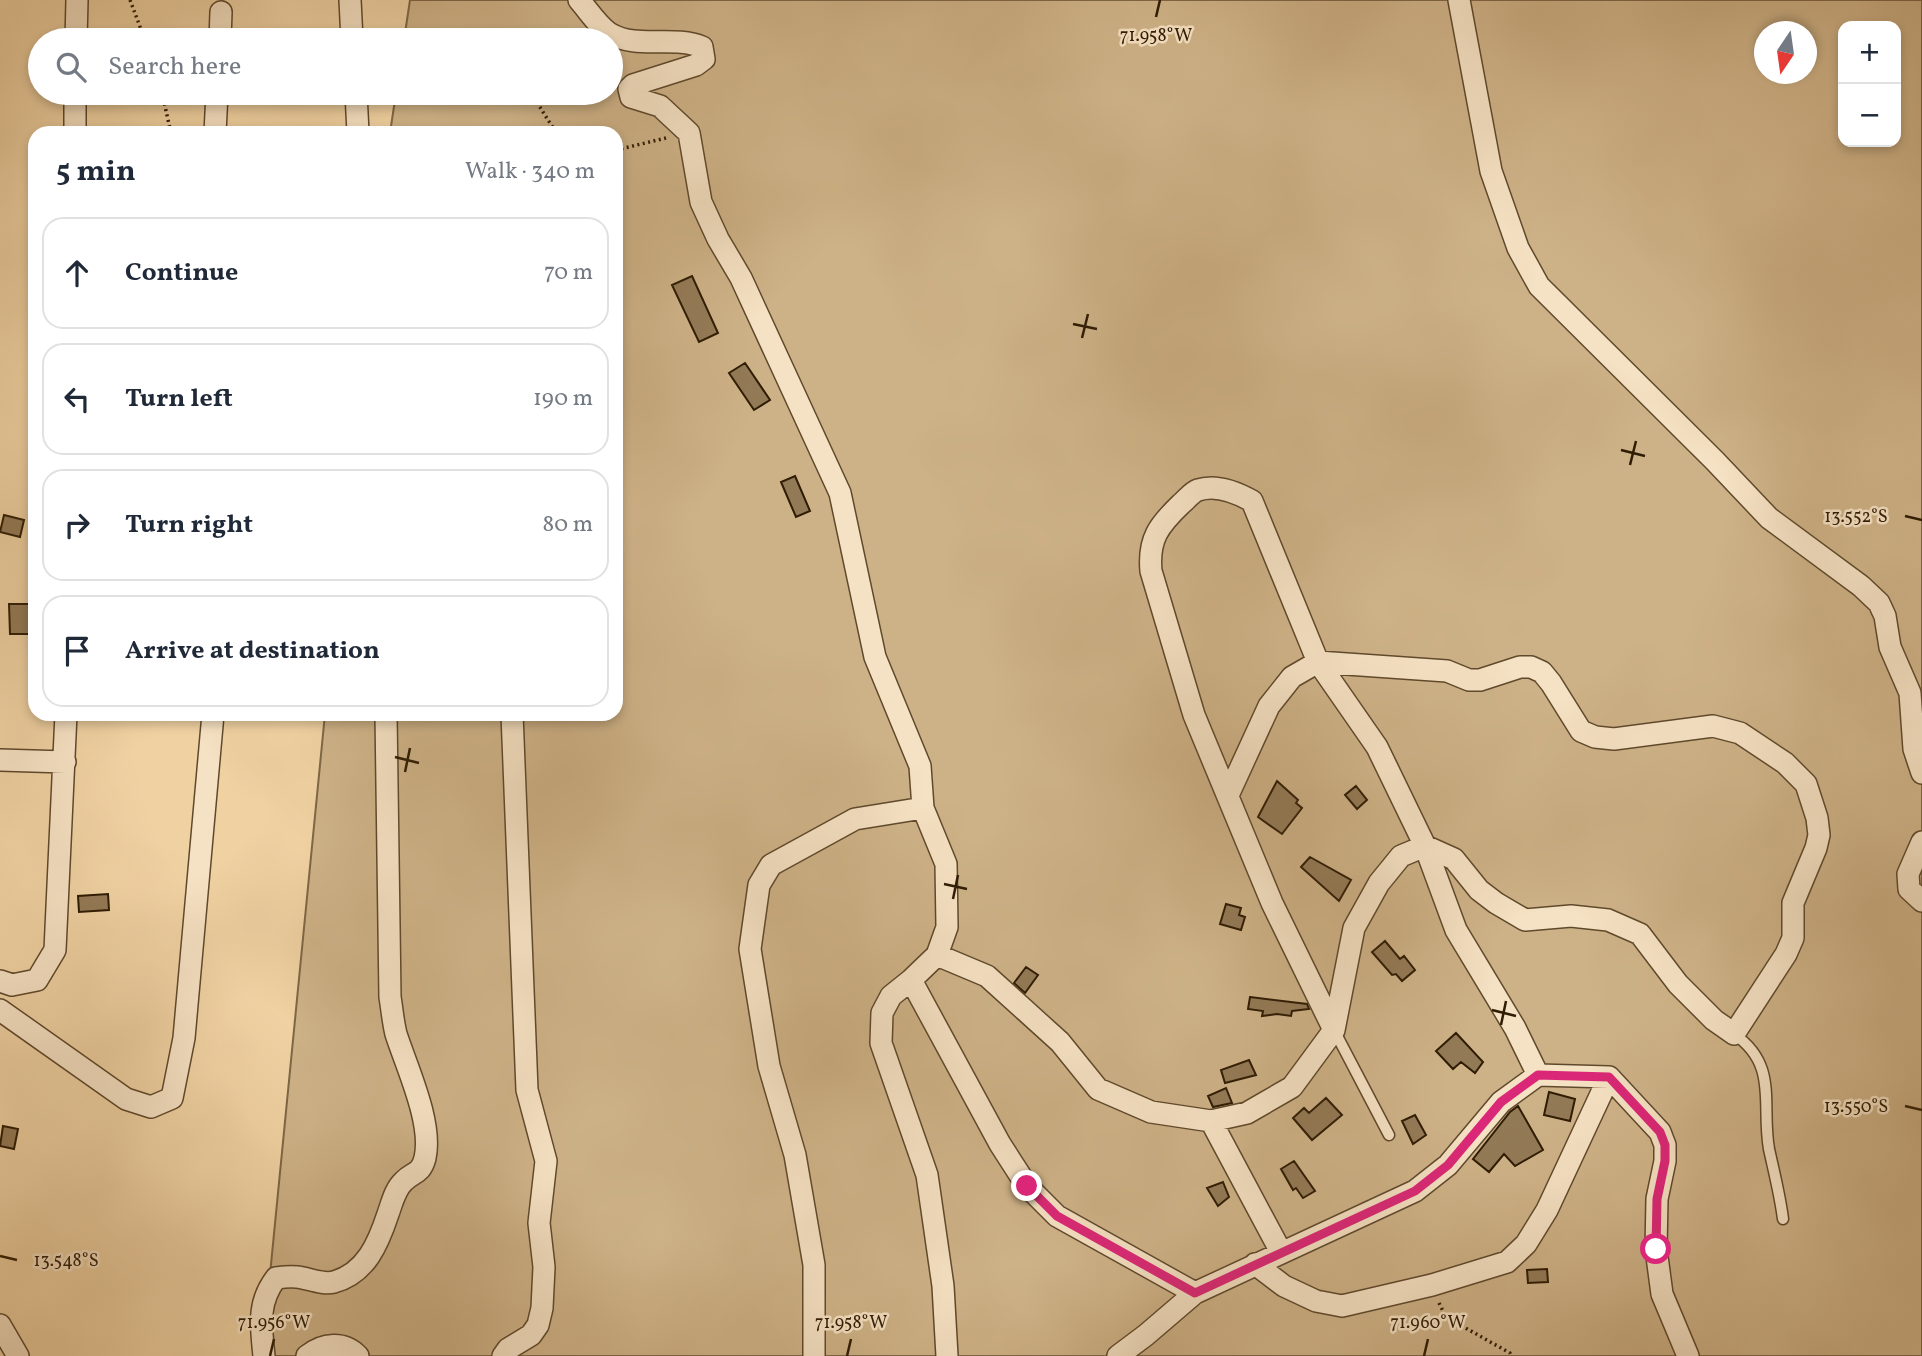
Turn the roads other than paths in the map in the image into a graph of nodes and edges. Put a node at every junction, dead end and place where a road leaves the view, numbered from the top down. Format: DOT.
graph roads {
  1 [pos="77,0"];
  2 [pos="350,0"];
  3 [pos="579,0"];
  4 [pos="1460,0"];
  5 [pos="221,12"];
  6 [pos="76,28"];
  7 [pos="220,28"];
  8 [pos="351,28"];
  9 [pos="604,28"];
  10 [pos="623,37"];
  11 [pos="75,105"];
  12 [pos="216,105"];
  13 [pos="357,105"];
  14 [pos="75,126"];
  15 [pos="215,126"];
  16 [pos="358,126"];
  17 [pos="1318,662"];
  18 [pos="66,721"];
  19 [pos="212,721"];
  20 [pos="386,721"];
  21 [pos="512,721"];
  22 [pos="0,761"];
  23 [pos="65,762"];
  24 [pos="1922,773"];
  25 [pos="1228,793"];
  26 [pos="923,808"];
  27 [pos="1922,842"];
  28 [pos="1425,846"];
  29 [pos="1922,901"];
  30 [pos="937,954"];
  31 [pos="911,980"];
  32 [pos="0,981"];
  33 [pos="0,1010"];
  34 [pos="1334,1030"];
  35 [pos="1734,1034"];
  36 [pos="1538,1075"];
  37 [pos="1609,1077"];
  38 [pos="1211,1121"];
  39 [pos="1389,1135"];
  40 [pos="1783,1219"];
  41 [pos="1281,1252"];
  42 [pos="1255,1264"];
  43 [pos="1195,1293"];
  44 [pos="0,1325"];
  45 [pos="18,1356"];
  46 [pos="264,1356"];
  47 [pos="307,1356"];
  48 [pos="358,1356"];
  49 [pos="503,1356"];
  50 [pos="814,1356"];
  51 [pos="947,1356"];
  52 [pos="1118,1356"];
  53 [pos="1688,1356"];
  1 -- 6 [label="street"];
  2 -- 8 [label="street"];
  3 -- 9 [label="street"];
  4 -- 24 [label="street"];
  5 -- 7 [label="street"];
  10 -- 26 [label="street"];
  11 -- 14 [label="street"];
  12 -- 15 [label="street"];
  13 -- 16 [label="street"];
  17 -- 25 [label="street"];
  17 -- 25 [label="street"];
  17 -- 28 [label="street"];
  17 -- 35 [label="street"];
  18 -- 23 [label="street"];
  19 -- 33 [label="street"];
  20 -- 46 [label="street"];
  21 -- 49 [label="street"];
  22 -- 23 [label="street"];
  23 -- 32 [label="street"];
  25 -- 34 [label="street"];
  26 -- 30 [label="street"];
  26 -- 50 [label="street"];
  27 -- 29 [label="street"];
  28 -- 34 [label="street"];
  28 -- 35 [label="street"];
  28 -- 36 [label="street"];
  30 -- 31 [label="street"];
  30 -- 38 [label="street"];
  31 -- 43 [label="street"];
  31 -- 51 [label="street"];
  34 -- 38 [label="street"];
  34 -- 39 [label="lane"];
  35 -- 40 [label="lane"];
  36 -- 37 [label="street"];
  36 -- 41 [label="street"];
  37 -- 42 [label="street"];
  37 -- 53 [label="street"];
  38 -- 41 [label="street"];
  41 -- 42 [label="street"];
  42 -- 43 [label="street"];
  43 -- 52 [label="street"];
  44 -- 45 [label="street"];
  47 -- 48 [label="street"];
}
